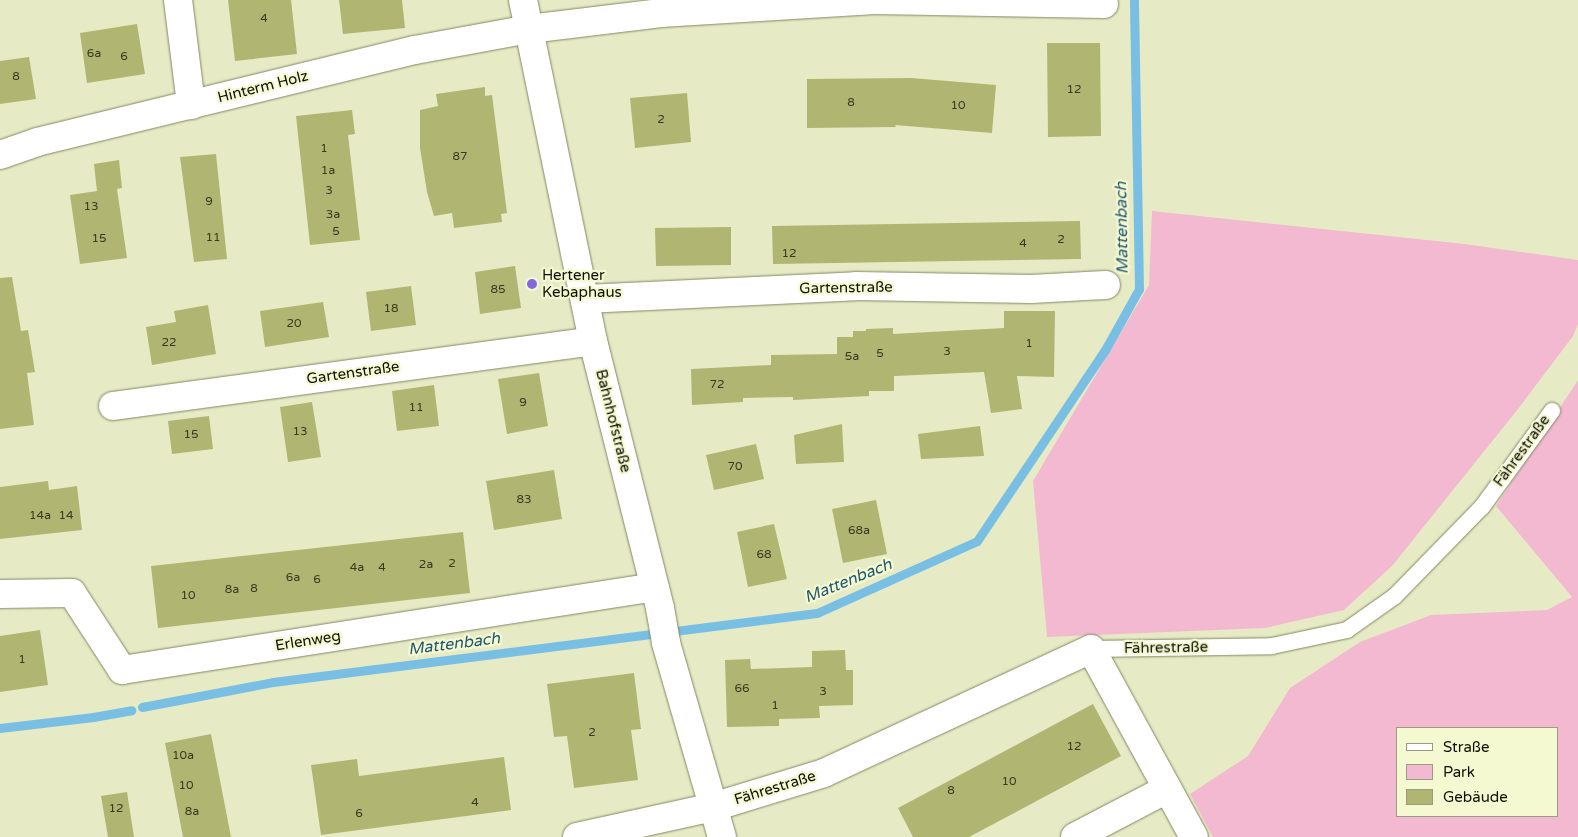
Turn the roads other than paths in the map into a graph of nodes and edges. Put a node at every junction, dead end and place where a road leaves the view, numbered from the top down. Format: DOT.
graph roads {
  1 [pos="178,0"];
  2 [pos="523,0"];
  3 [pos="980,1"];
  4 [pos="826,2"];
  5 [pos="1104,4"];
  6 [pos="528,29"];
  7 [pos="191,105"];
  8 [pos="0,155"];
  9 [pos="1106,285"];
  10 [pos="586,299"];
  11 [pos="592,340"];
  12 [pos="113,406"];
  13 [pos="1552,411"];
  14 [pos="0,594"];
  15 [pos="657,597"];
  16 [pos="1091,649"];
  17 [pos="1167,789"];
  18 [pos="713,807"];
  19 [pos="576,837"];
  20 [pos="722,837"];
  21 [pos="1075,837"];
  22 [pos="1194,837"];
  1 -- 7 [label="street"];
  2 -- 6 [label="street, Bahnhofstraße"];
  3 -- 4 [label="street, Hinterm Holz"];
  3 -- 5 [label="street, Hinterm Holz"];
  4 -- 6 [label="street, Hinterm Holz"];
  6 -- 7 [label="street, Hinterm Holz"];
  6 -- 10 [label="street, Bahnhofstraße"];
  7 -- 8 [label="street, Hinterm Holz"];
  9 -- 10 [label="street, Gartenstraße"];
  10 -- 11 [label="street, Bahnhofstraße"];
  11 -- 12 [label="street, Gartenstraße"];
  11 -- 15 [label="street, Bahnhofstraße"];
  13 -- 16 [label="lane, Fährestraße"];
  14 -- 15 [label="street, Erlenweg"];
  15 -- 18 [label="street, Bahnhofstraße"];
  16 -- 17 [label="street"];
  16 -- 18 [label="street, Fährestraße"];
  17 -- 21 [label="street"];
  17 -- 22 [label="street"];
  18 -- 19 [label="street, Fährestraße"];
  18 -- 20 [label="street, Bahnhofstraße"];
}
